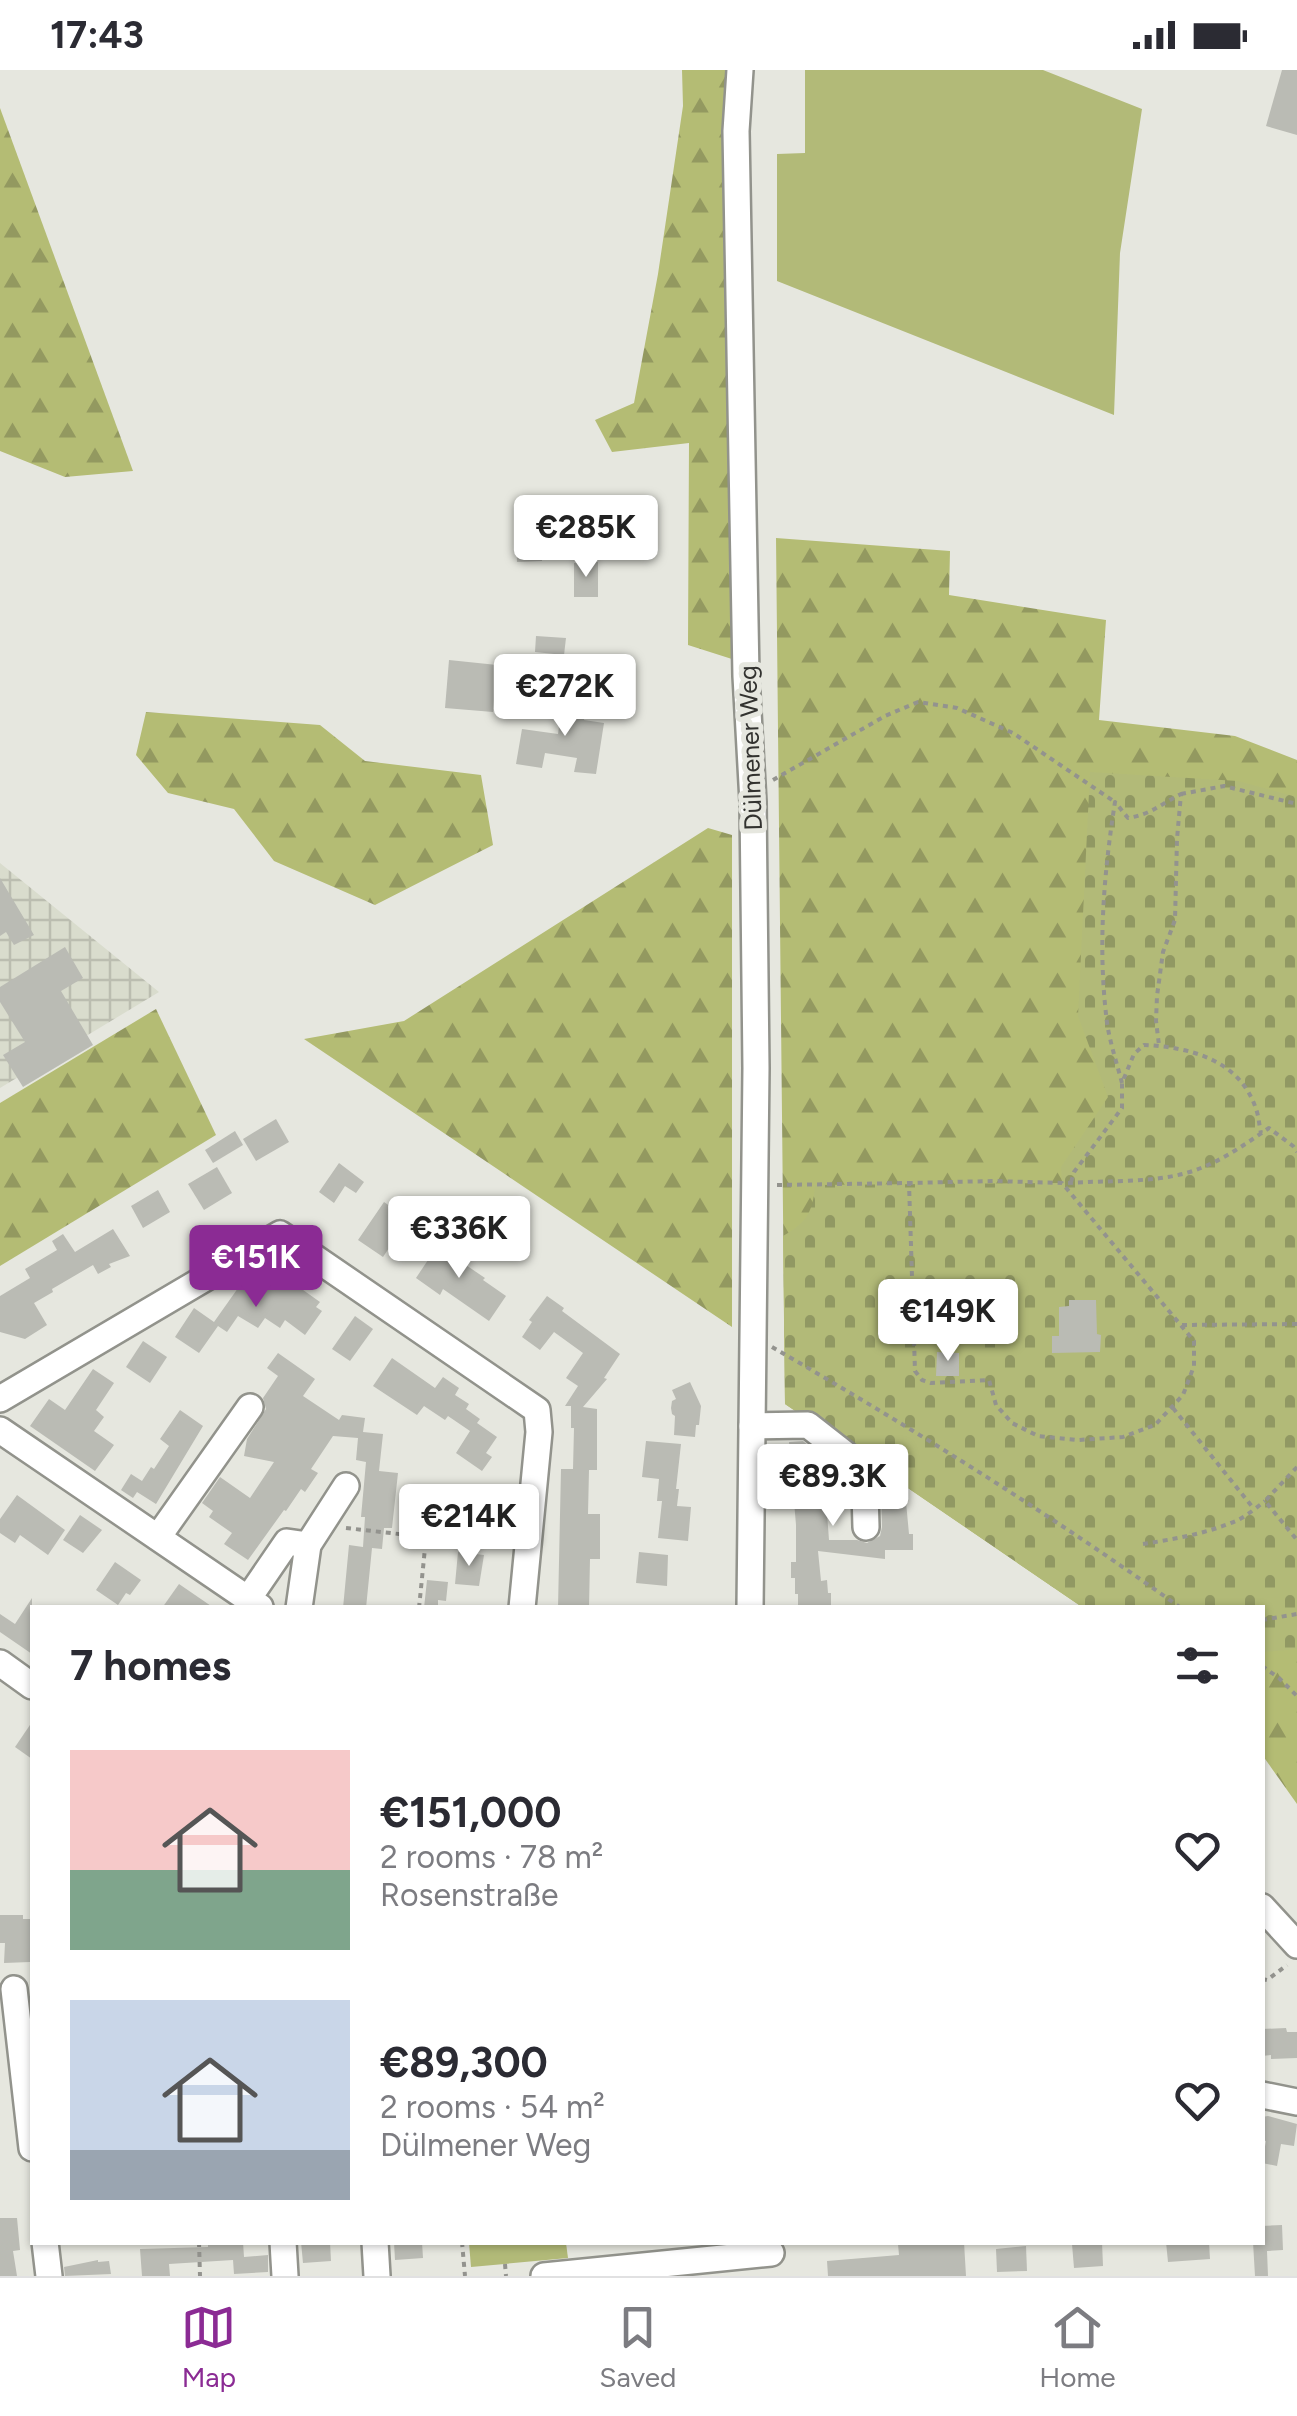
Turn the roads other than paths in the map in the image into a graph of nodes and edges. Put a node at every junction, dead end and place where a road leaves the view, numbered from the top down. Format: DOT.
graph roads {
  1 [pos="740,70"];
  2 [pos="0,1399"];
  3 [pos="250,1407"];
  4 [pos="752,1426"];
  5 [pos="0,1430"];
  6 [pos="346,1486"];
  7 [pos="866,1527"];
  8 [pos="314,1535"];
  9 [pos="158,1537"];
  10 [pos="254,1603"];
  11 [pos="301,1605"];
  12 [pos="522,1605"];
  13 [pos="750,1605"];
  14 [pos="0,1664"];
  15 [pos="30,1685"];
  16 [pos="1265,1910"];
  17 [pos="1296,1951"];
  18 [pos="16,1989"];
  19 [pos="1265,2096"];
  20 [pos="1297,2102"];
  21 [pos="30,2128"];
  22 [pos="45,2245"];
  23 [pos="283,2245"];
  24 [pos="375,2245"];
  25 [pos="657,2254"];
  26 [pos="771,2257"];
  27 [pos="49,2276"];
  28 [pos="285,2276"];
  29 [pos="378,2276"];
  30 [pos="544,2276"];
  1 -- 4 [label="street, Dülmener Weg"];
  2 -- 12 [label="street"];
  3 -- 9 [label="street"];
  4 -- 7 [label="street"];
  4 -- 13 [label="street, Dülmener Weg"];
  5 -- 9 [label="street"];
  6 -- 8 [label="street"];
  8 -- 10 [label="street"];
  8 -- 11 [label="street"];
  9 -- 10 [label="street"];
  14 -- 15 [label="street"];
  16 -- 17 [label="street"];
  18 -- 21 [label="street"];
  19 -- 20 [label="street"];
  22 -- 27 [label="street"];
  23 -- 28 [label="street"];
  24 -- 29 [label="street"];
  25 -- 26 [label="street"];
  25 -- 30 [label="street"];
}
